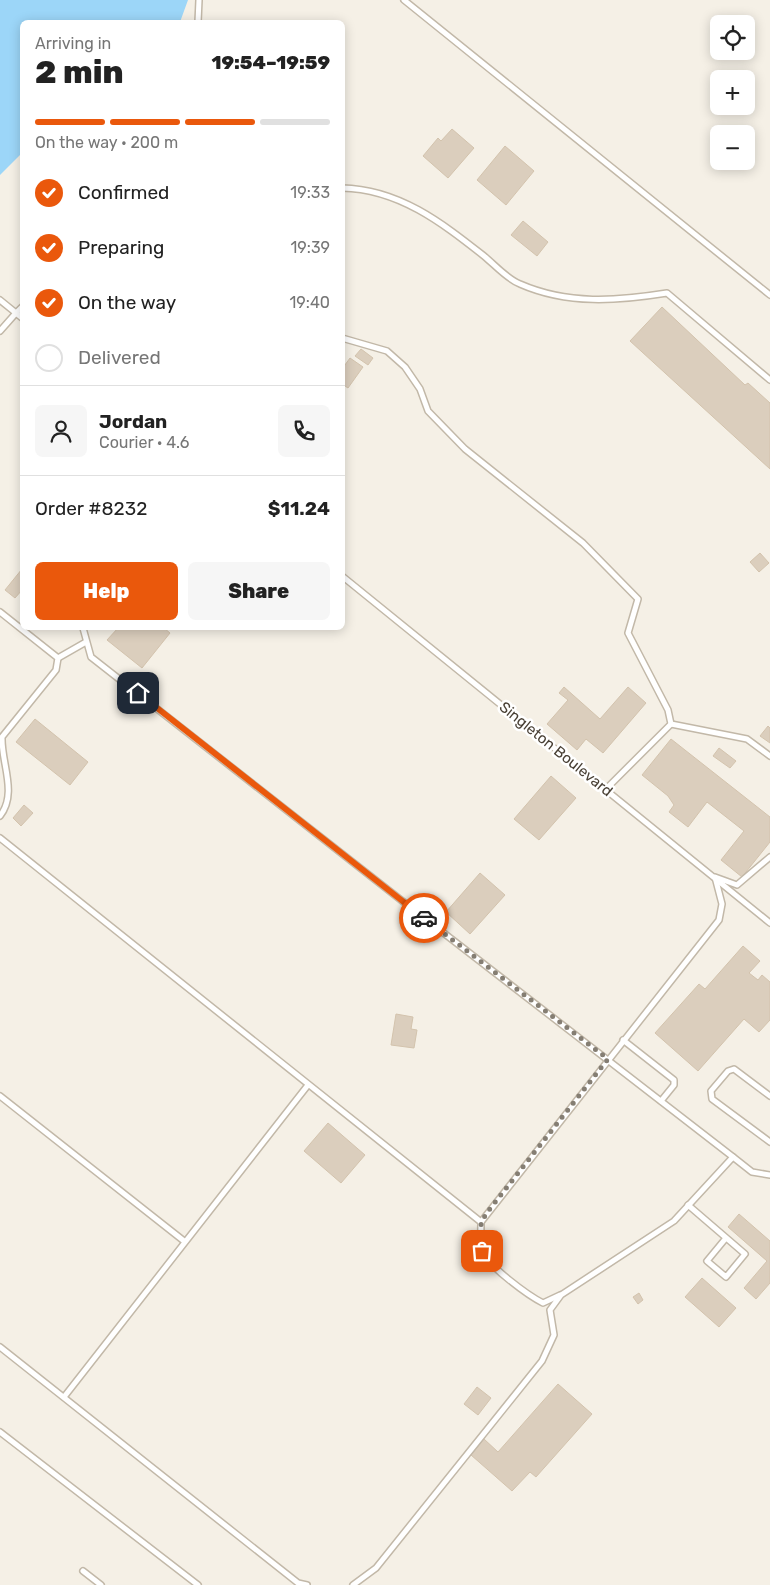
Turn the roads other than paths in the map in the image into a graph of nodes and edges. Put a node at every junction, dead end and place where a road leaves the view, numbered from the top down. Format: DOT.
graph roads {
  1 [pos="199,0"];
  2 [pos="404,0"];
  3 [pos="198,20"];
  4 [pos="345,188"];
  5 [pos="770,295"];
  6 [pos="0,300"];
  7 [pos="20,310"];
  8 [pos="16,313"];
  9 [pos="20,316"];
  10 [pos="0,331"];
  11 [pos="345,339"];
  12 [pos="770,380"];
  13 [pos="345,578"];
  14 [pos="0,612"];
  15 [pos="20,628"];
  16 [pos="23,630"];
  17 [pos="83,630"];
  18 [pos="86,642"];
  19 [pos="58,658"];
  20 [pos="671,724"];
  21 [pos="770,756"];
  22 [pos="606,789"];
  23 [pos="0,816"];
  24 [pos="0,838"];
  25 [pos="770,858"];
  26 [pos="715,877"];
  27 [pos="770,923"];
  28 [pos="623,1040"];
  29 [pos="608,1059"];
  30 [pos="308,1085"];
  31 [pos="0,1096"];
  32 [pos="770,1096"];
  33 [pos="661,1100"];
  34 [pos="770,1142"];
  35 [pos="733,1157"];
  36 [pos="770,1175"];
  37 [pos="688,1205"];
  38 [pos="481,1222"];
  39 [pos="726,1238"];
  40 [pos="184,1241"];
  41 [pos="561,1295"];
  42 [pos="0,1347"];
  43 [pos="64,1397"];
  44 [pos="0,1432"];
  45 [pos="84,1571"];
  46 [pos="101,1585"];
  47 [pos="198,1585"];
  48 [pos="307,1585"];
  49 [pos="353,1585"];
  1 -- 3 [label="lane"];
  2 -- 5 [label="lane"];
  4 -- 12 [label="lane"];
  6 -- 8 [label="lane"];
  7 -- 8 [label="lane"];
  8 -- 9 [label="lane"];
  8 -- 10 [label="lane"];
  11 -- 20 [label="lane"];
  13 -- 22 [label="lane, Singleton Boulevard"];
  14 -- 15 [label="lane"];
  16 -- 19 [label="lane"];
  17 -- 18 [label="lane"];
  18 -- 19 [label="lane"];
  18 -- 29 [label="lane"];
  19 -- 23 [label="lane"];
  20 -- 21 [label="lane"];
  20 -- 22 [label="lane"];
  22 -- 26 [label="lane, Singleton Boulevard"];
  24 -- 30 [label="lane"];
  25 -- 26 [label="lane"];
  26 -- 27 [label="lane, Singleton Boulevard"];
  26 -- 28 [label="lane"];
  28 -- 29 [label="lane"];
  28 -- 33 [label="lane"];
  29 -- 33 [label="lane"];
  29 -- 38 [label="lane"];
  30 -- 38 [label="lane"];
  30 -- 40 [label="lane"];
  31 -- 40 [label="lane"];
  32 -- 34 [label="lane"];
  33 -- 35 [label="lane"];
  35 -- 36 [label="lane"];
  35 -- 37 [label="lane"];
  37 -- 39 [label="lane"];
  37 -- 41 [label="lane"];
  38 -- 41 [label="lane"];
  39 -- 39 [label="lane"];
  40 -- 43 [label="lane"];
  41 -- 49 [label="lane"];
  42 -- 43 [label="lane"];
  43 -- 48 [label="lane"];
  44 -- 47 [label="lane"];
  45 -- 46 [label="lane"];
}
